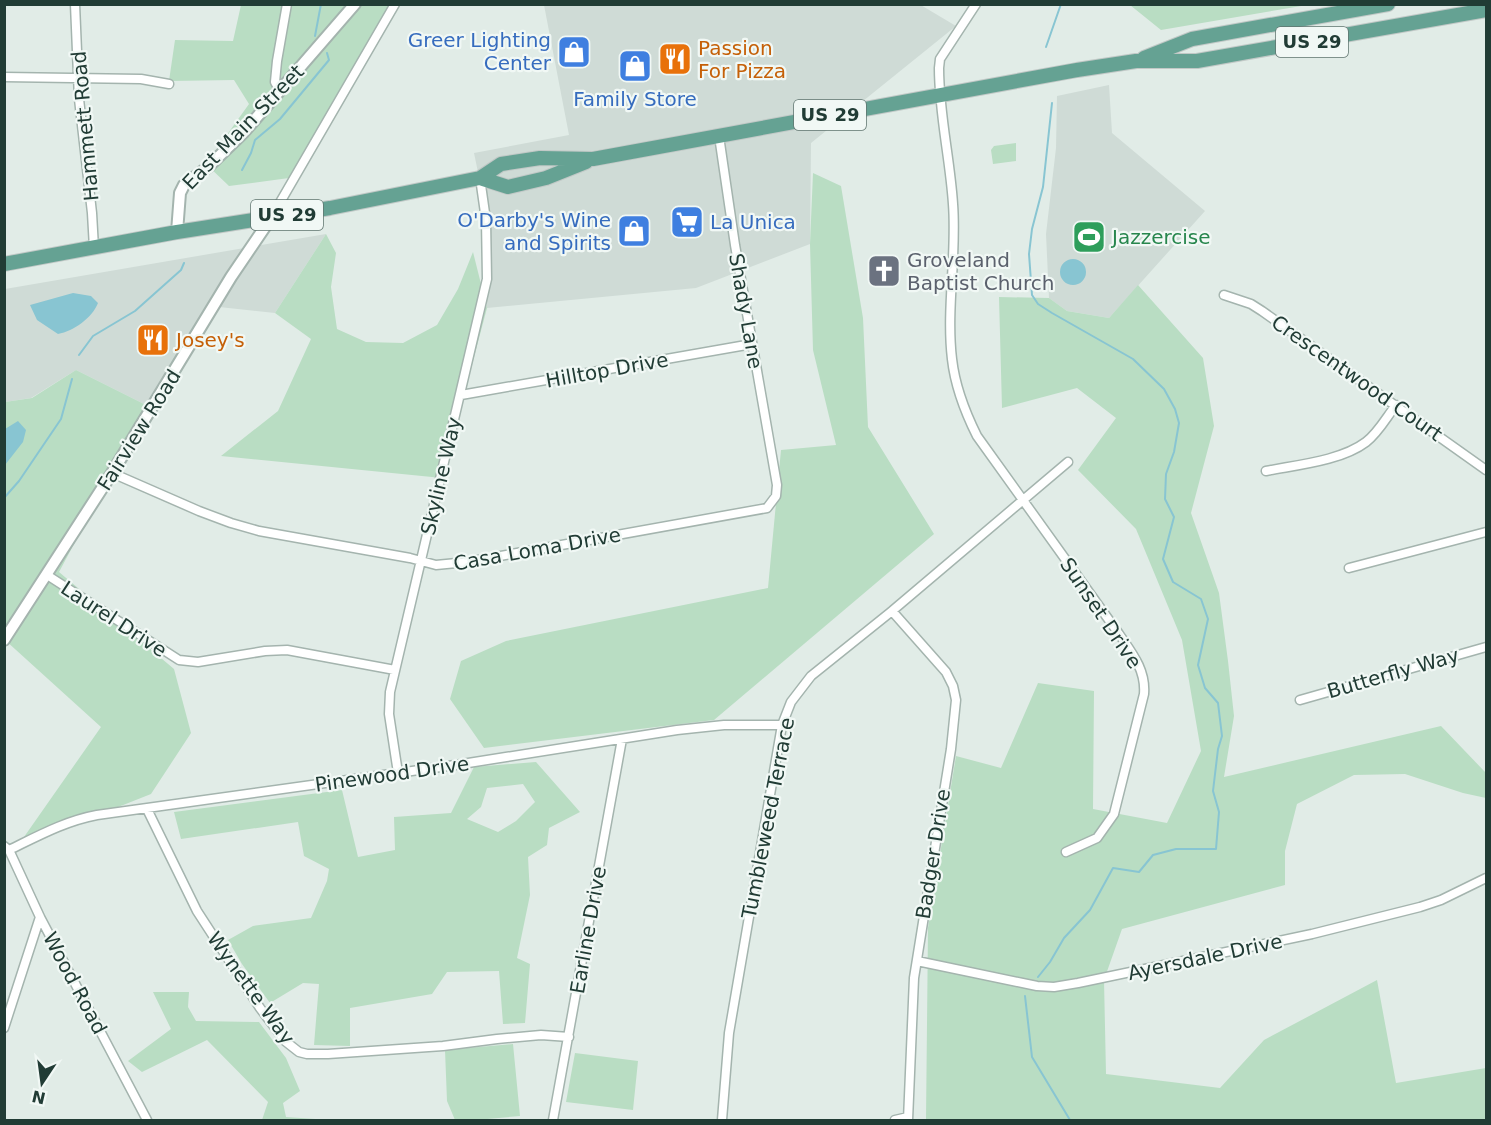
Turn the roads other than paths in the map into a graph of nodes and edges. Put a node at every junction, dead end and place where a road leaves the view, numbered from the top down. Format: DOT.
graph roads {
  1 [pos="75,4"];
  2 [pos="287,4"];
  3 [pos="355,4"];
  4 [pos="395,4"];
  5 [pos="976,4"];
  6 [pos="1388,4"];
  7 [pos="1486,10"];
  8 [pos="1322,16"];
  9 [pos="1327,39"];
  10 [pos="1136,61"];
  11 [pos="4,77"];
  12 [pos="78,78"];
  13 [pos="169,84"];
  14 [pos="280,91"];
  15 [pos="939,95"];
  16 [pos="719,136"];
  17 [pos="593,159"];
  18 [pos="480,178"];
  19 [pos="271,218"];
  20 [pos="177,232"];
  21 [pos="94,248"];
  22 [pos="4,264"];
  23 [pos="1224,295"];
  24 [pos="752,344"];
  25 [pos="461,394"];
  26 [pos="1396,405"];
  27 [pos="1068,462"];
  28 [pos="1486,470"];
  29 [pos="1266,471"];
  30 [pos="112,473"];
  31 [pos="777,485"];
  32 [pos="1023,501"];
  33 [pos="1486,532"];
  34 [pos="421,561"];
  35 [pos="1349,568"];
  36 [pos="47,575"];
  37 [pos="892,611"];
  38 [pos="4,640"];
  39 [pos="1486,647"];
  40 [pos="395,670"];
  41 [pos="1300,699"];
  42 [pos="782,725"];
  43 [pos="622,739"];
  44 [pos="398,773"];
  45 [pos="147,809"];
  46 [pos="7,848"];
  47 [pos="1066,852"];
  48 [pos="1486,878"];
  49 [pos="40,917"];
  50 [pos="917,961"];
  51 [pos="4,1028"];
  52 [pos="569,1037"];
  53 [pos="908,1119"];
  54 [pos="147,1120"];
  55 [pos="553,1120"];
  56 [pos="722,1120"];
  57 [pos="895,1120"];
  1 -- 12 [label="street, Hammett Road"];
  2 -- 14 [label="street"];
  3 -- 14 [label="street, East Main Street"];
  4 -- 19 [label="street"];
  5 -- 15 [label="street, Sunset Drive"];
  6 -- 8 [label="main road, US 29"];
  7 -- 9 [label="main road, US 29"];
  8 -- 9 [label="main road"];
  8 -- 10 [label="main road, US 29"];
  9 -- 10 [label="main road, US 29"];
  10 -- 15 [label="main road, US 29"];
  11 -- 12 [label="street"];
  12 -- 13 [label="street"];
  12 -- 21 [label="street, Hammett Road"];
  14 -- 20 [label="street, East Main Street"];
  15 -- 16 [label="main road, US 29"];
  15 -- 32 [label="street, Sunset Drive"];
  16 -- 17 [label="main road, US 29"];
  16 -- 24 [label="street, Shady Lane"];
  17 -- 18 [label="main road, US 29"];
  17 -- 18 [label="main road, US 29"];
  18 -- 19 [label="main road, US 29"];
  18 -- 25 [label="street, Skyline Way"];
  19 -- 20 [label="main road, US 29"];
  19 -- 30 [label="street, Fairview Road"];
  20 -- 21 [label="main road, US 29"];
  21 -- 22 [label="main road, US 29"];
  23 -- 26 [label="street, Crescentwood Court"];
  24 -- 25 [label="street, Hilltop Drive"];
  24 -- 31 [label="street, Shady Lane"];
  25 -- 34 [label="street, Skyline Way"];
  26 -- 28 [label="street, Crescentwood Court"];
  26 -- 29 [label="street"];
  27 -- 32 [label="street, Tumbleweed Terrace"];
  30 -- 34 [label="street, Casa Loma Drive"];
  30 -- 36 [label="street, Fairview Road"];
  31 -- 34 [label="street, Casa Loma Drive"];
  32 -- 37 [label="street, Tumbleweed Terrace"];
  32 -- 47 [label="street, Sunset Drive"];
  33 -- 35 [label="street"];
  34 -- 40 [label="street, Skyline Way"];
  36 -- 38 [label="street, Fairview Road"];
  36 -- 40 [label="street, Laurel Drive"];
  37 -- 42 [label="street, Tumbleweed Terrace"];
  37 -- 50 [label="street, Badger Drive"];
  39 -- 41 [label="street, Butterfly Way"];
  40 -- 44 [label="street, Skyline Way"];
  42 -- 43 [label="street, Pinewood Drive"];
  42 -- 56 [label="street, Tumbleweed Terrace"];
  43 -- 44 [label="street, Pinewood Drive"];
  43 -- 52 [label="street, Earline Drive"];
  44 -- 45 [label="street, Pinewood Drive"];
  45 -- 46 [label="street, Pinewood Drive"];
  45 -- 52 [label="street, Wynette Way"];
  46 -- 49 [label="street, Wood Road"];
  48 -- 50 [label="street, Ayersdale Drive"];
  49 -- 51 [label="street"];
  49 -- 54 [label="street, Wood Road"];
  50 -- 53 [label="street, Badger Drive"];
  52 -- 55 [label="street, Earline Drive"];
  53 -- 57 [label="street"];
}
